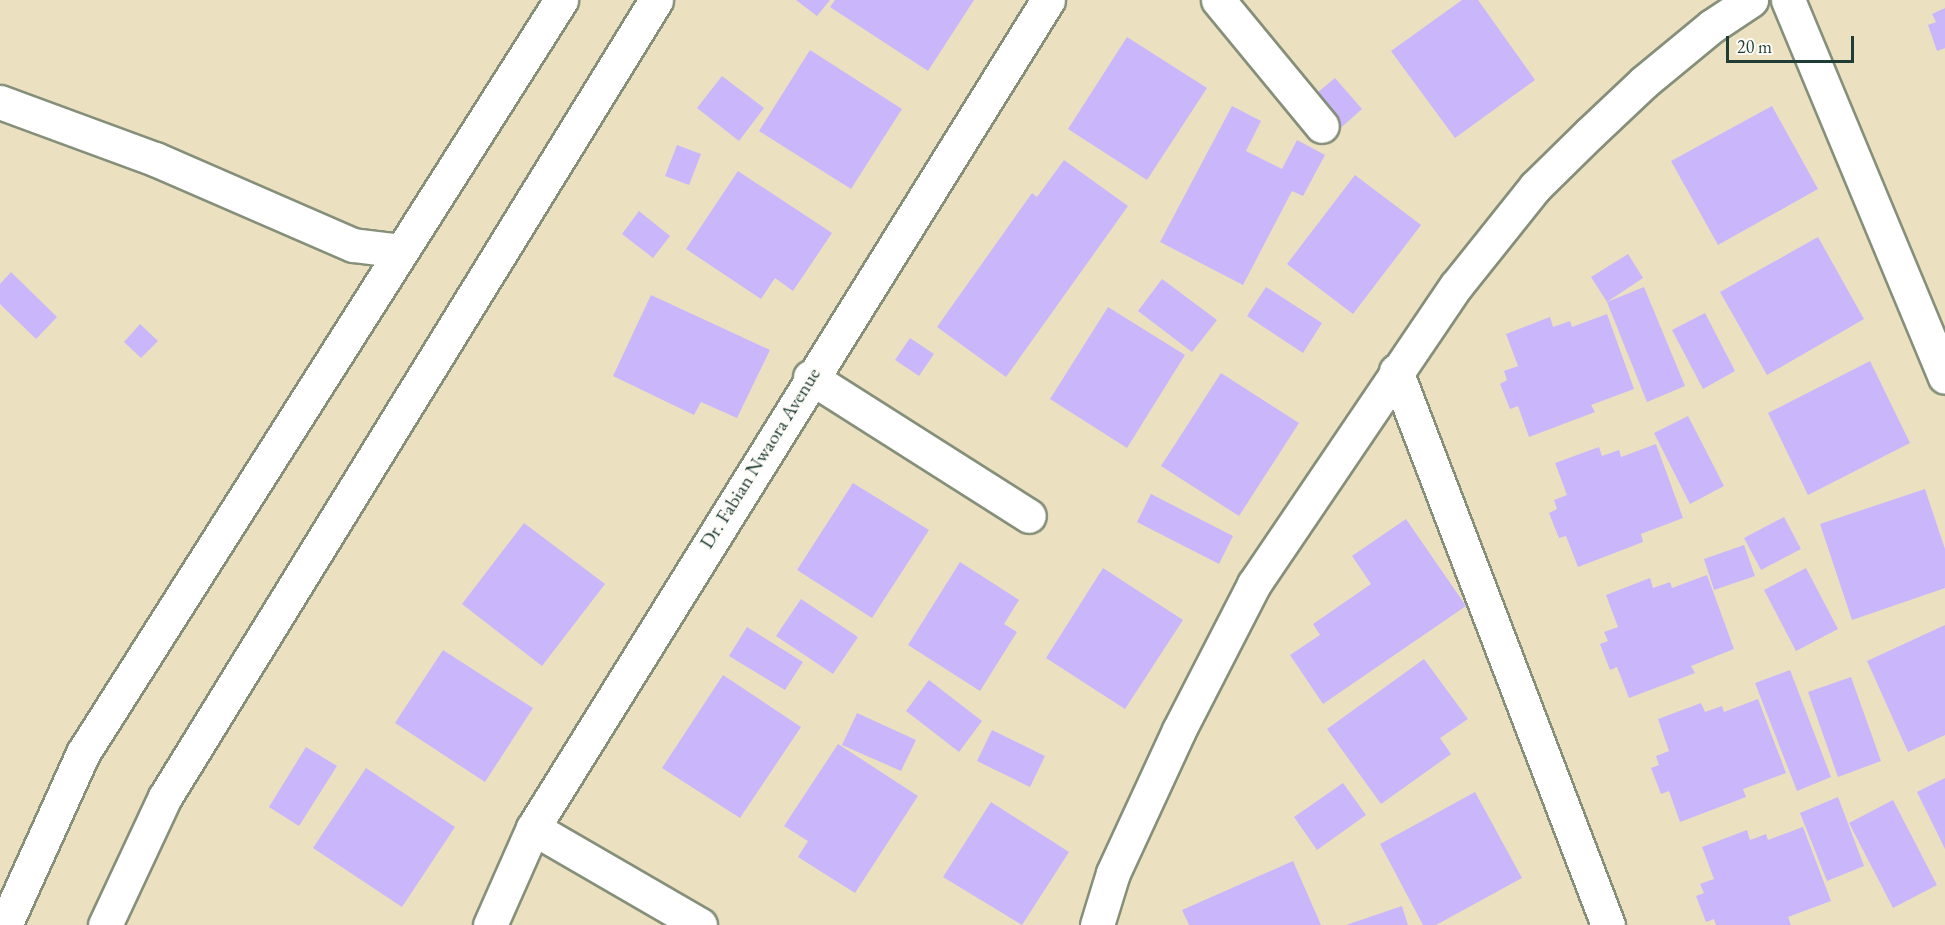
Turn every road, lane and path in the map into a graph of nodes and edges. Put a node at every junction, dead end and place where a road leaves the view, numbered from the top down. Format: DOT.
graph roads {
  1 [pos="561,0"];
  2 [pos="656,0"];
  3 [pos="1048,0"];
  4 [pos="1218,0"];
  5 [pos="1751,0"];
  6 [pos="1788,0"];
  7 [pos="0,102"];
  8 [pos="1322,126"];
  9 [pos="401,251"];
  10 [pos="1396,372"];
  11 [pos="810,377"];
  12 [pos="1945,377"];
  13 [pos="1029,516"];
  14 [pos="532,828"];
  15 [pos="5,925"];
  16 [pos="105,925"];
  17 [pos="490,925"];
  18 [pos="700,925"];
  19 [pos="1097,925"];
  20 [pos="1608,925"];
  1 -- 9 [label="street"];
  2 -- 16 [label="street"];
  3 -- 11 [label="street, Dr. Fabian Nwaora Avenue"];
  4 -- 8 [label="street"];
  5 -- 10 [label="street"];
  6 -- 12 [label="street"];
  7 -- 9 [label="street"];
  9 -- 15 [label="street"];
  10 -- 19 [label="street"];
  10 -- 20 [label="street"];
  11 -- 13 [label="street"];
  11 -- 14 [label="street, Dr. Fabian Nwaora Avenue"];
  14 -- 17 [label="street, Dr. Fabian Nwaora Avenue"];
  14 -- 18 [label="street"];
}
